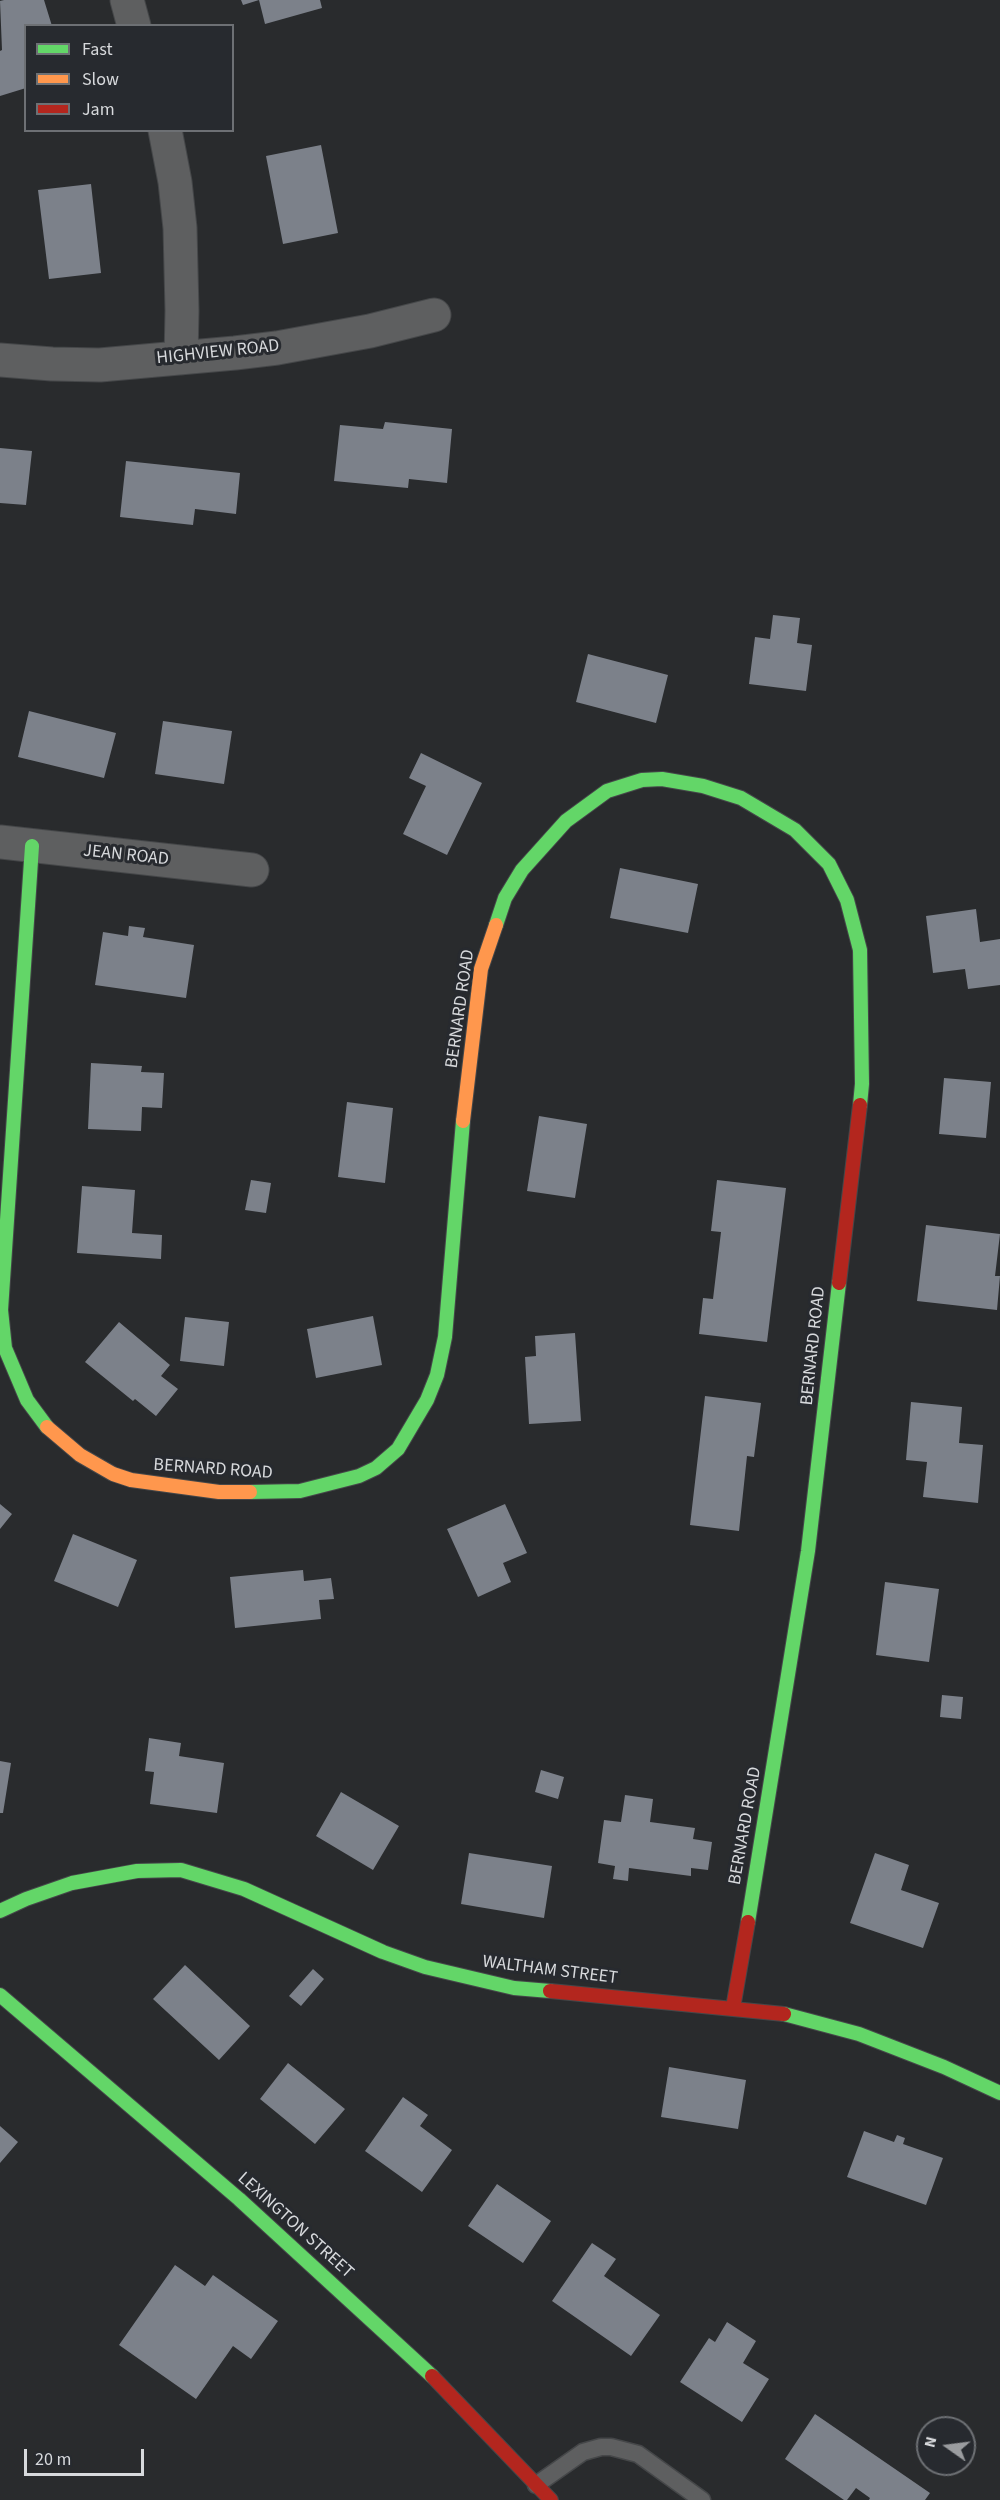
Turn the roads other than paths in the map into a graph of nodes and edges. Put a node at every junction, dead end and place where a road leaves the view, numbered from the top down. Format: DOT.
graph roads {
  1 [pos="127,0"];
  2 [pos="133,24"];
  3 [pos="165,132"];
  4 [pos="434,315"];
  5 [pos="180,358"];
  6 [pos="0,360"];
  7 [pos="0,842"];
  8 [pos="32,846"];
  9 [pos="252,870"];
  10 [pos="0,1911"];
  11 [pos="0,1995"];
  12 [pos="733,2008"];
  13 [pos="1000,2093"];
  14 [pos="536,2485"];
  15 [pos="550,2500"];
  16 [pos="702,2500"];
  1 -- 2 [label="street"];
  3 -- 5 [label="street"];
  4 -- 5 [label="street, HIGHVIEW ROAD"];
  5 -- 6 [label="street, HIGHVIEW ROAD"];
  7 -- 8 [label="street, JEAN ROAD"];
  8 -- 9 [label="street, JEAN ROAD"];
  8 -- 12 [label="street, BERNARD ROAD"];
  10 -- 12 [label="street, WALTHAM STREET"];
  11 -- 14 [label="street, LEXINGTON STREET"];
  12 -- 13 [label="street, WALTHAM STREET"];
  14 -- 15 [label="street, LEXINGTON STREET"];
  14 -- 16 [label="lane"];
}
